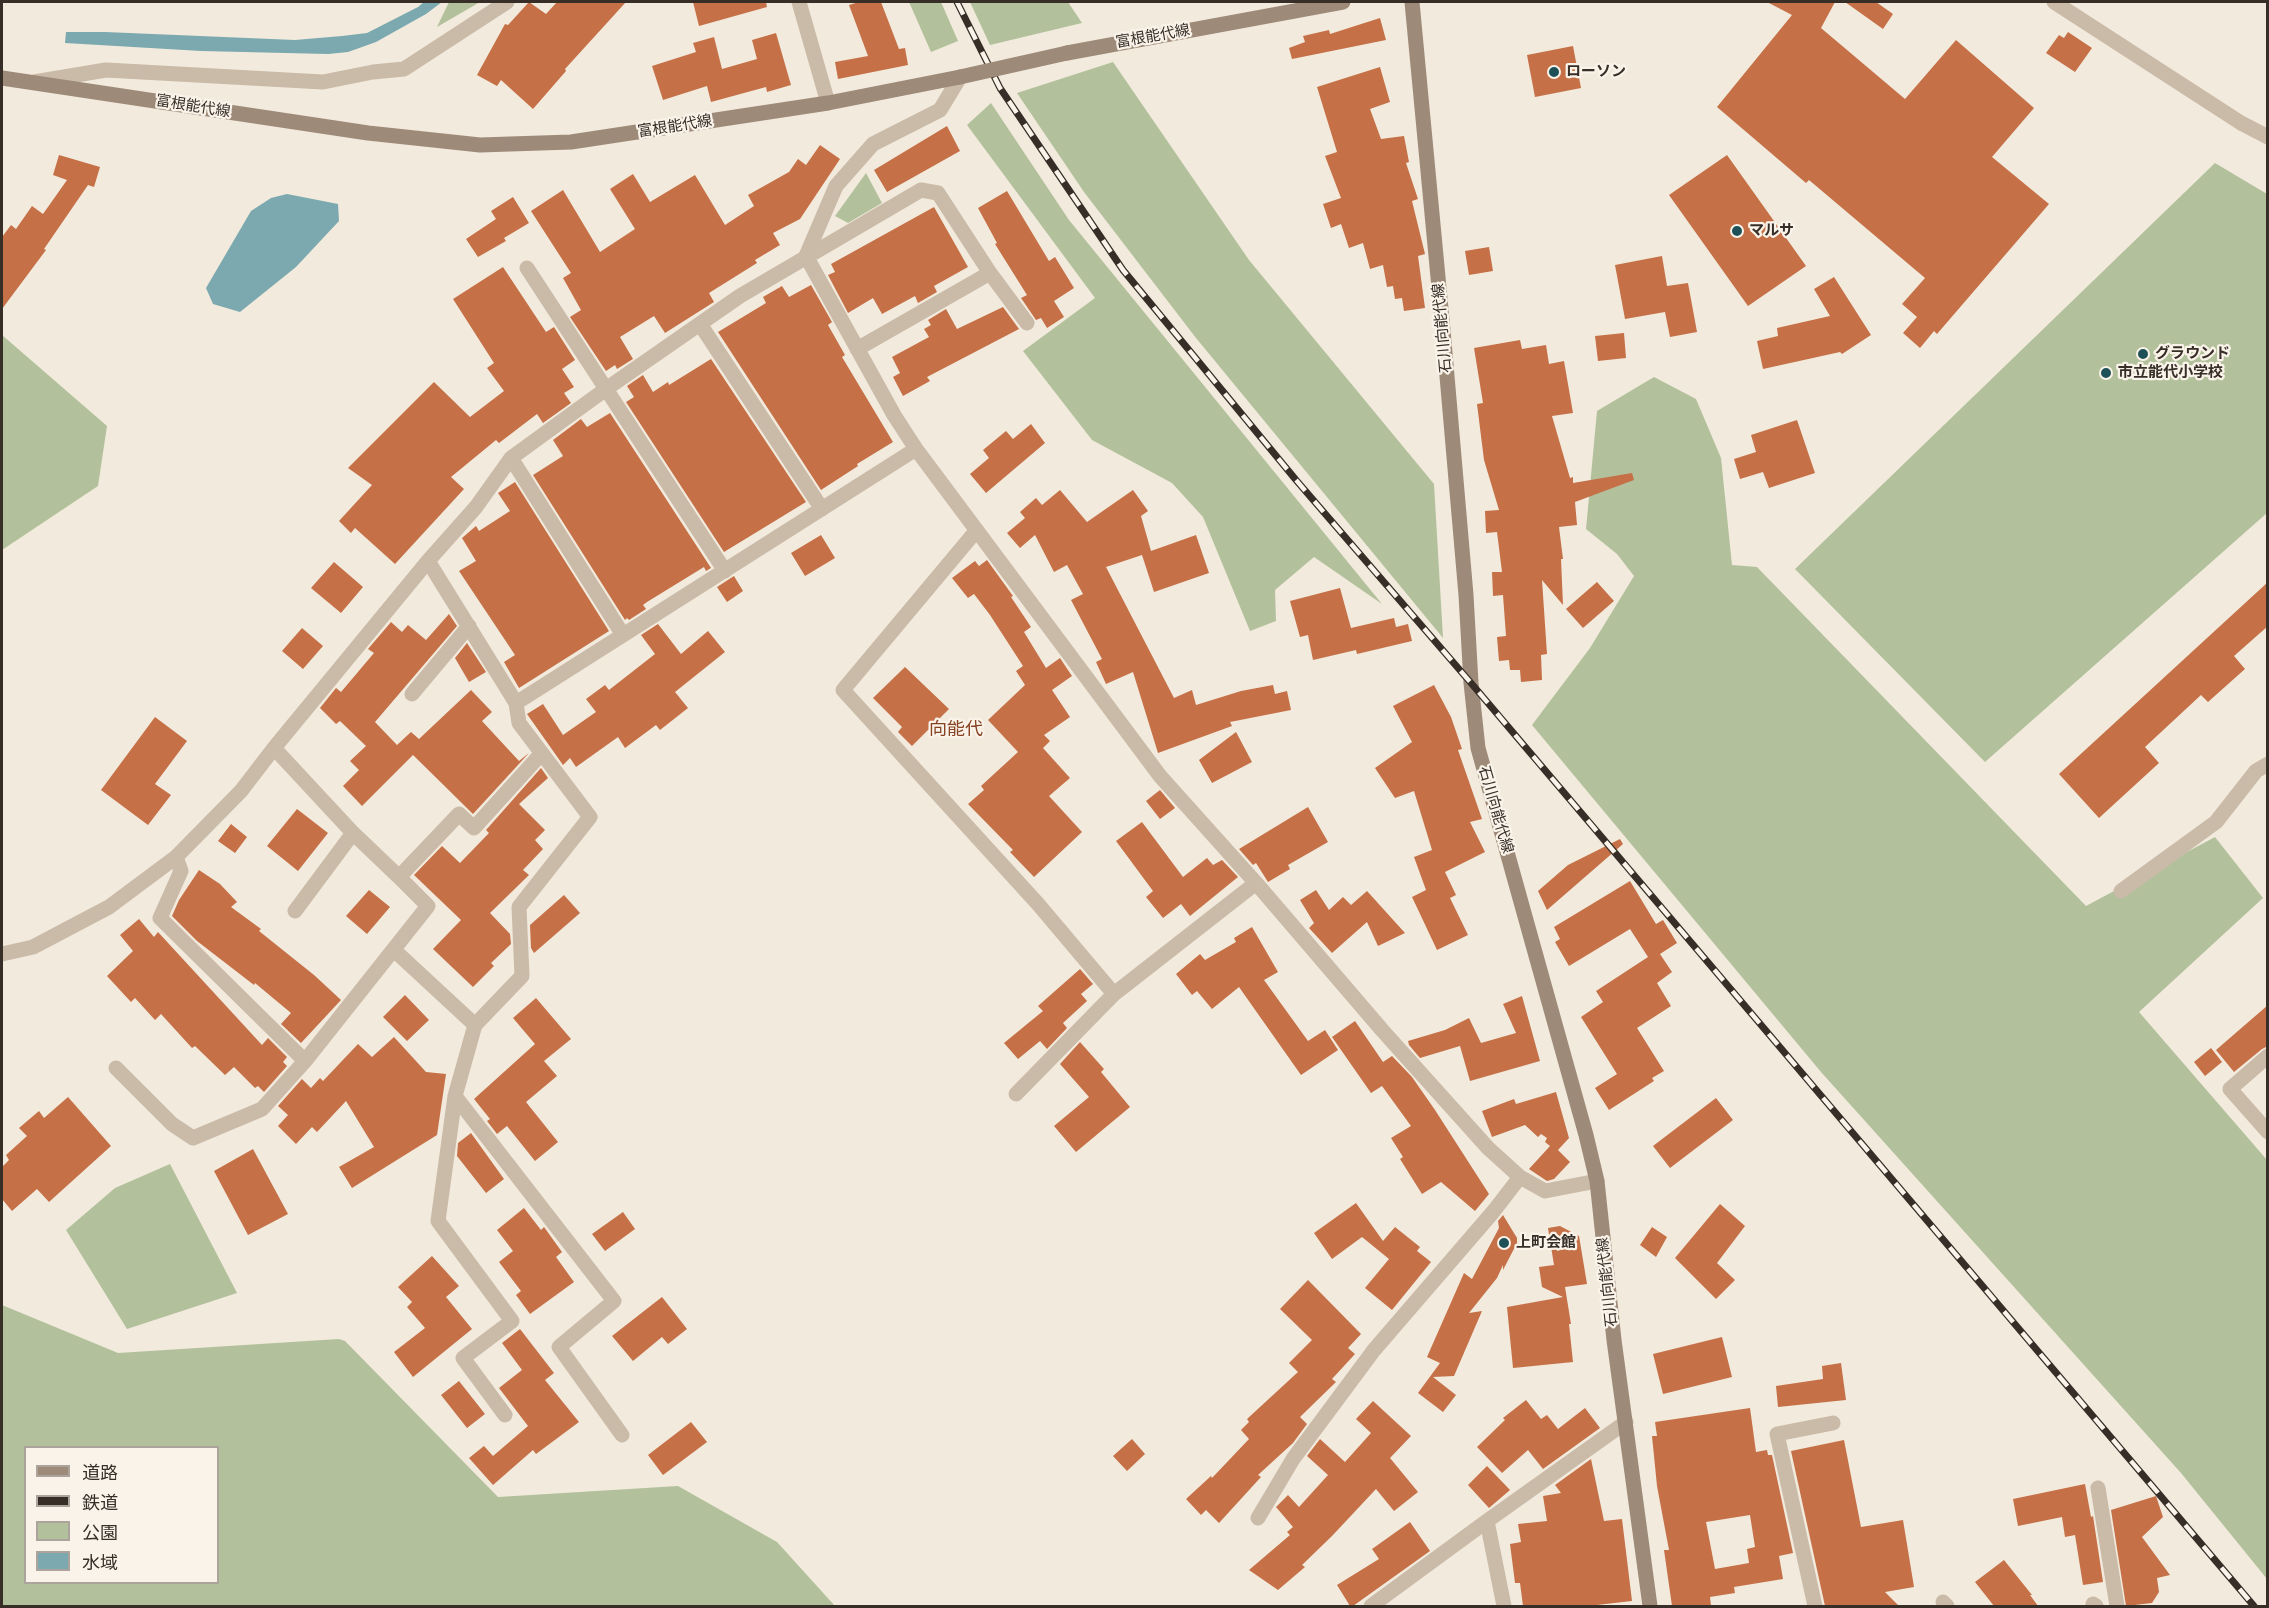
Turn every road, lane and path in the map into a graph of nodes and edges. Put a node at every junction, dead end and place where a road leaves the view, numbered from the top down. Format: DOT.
graph roads {
  1 [pos="507,2"];
  2 [pos="799,2"];
  3 [pos="1343,2"];
  4 [pos="1412,2"];
  5 [pos="2054,2"];
  6 [pos="960,77"];
  7 [pos="2,78"];
  8 [pos="31,82"];
  9 [pos="828,103"];
  10 [pos="2268,137"];
  11 [pos="806,256"];
  12 [pos="527,268"];
  13 [pos="990,273"];
  14 [pos="1027,323"];
  15 [pos="700,324"];
  16 [pos="857,349"];
  17 [pos="606,389"];
  18 [pos="916,449"];
  19 [pos="511,458"];
  20 [pos="822,509"];
  21 [pos="976,531"];
  22 [pos="428,561"];
  23 [pos="725,571"];
  24 [pos="469,626"];
  25 [pos="623,635"];
  26 [pos="412,694"];
  27 [pos="516,703"];
  28 [pos="274,748"];
  29 [pos="540,754"];
  30 [pos="2268,764"];
  31 [pos="353,833"];
  32 [pos="176,857"];
  33 [pos="399,877"];
  34 [pos="1256,883"];
  35 [pos="2121,891"];
  36 [pos="295,911"];
  37 [pos="394,950"];
  38 [pos="2,954"];
  39 [pos="1114,994"];
  40 [pos="475,1025"];
  41 [pos="2268,1056"];
  42 [pos="305,1061"];
  43 [pos="116,1068"];
  44 [pos="1016,1094"];
  45 [pos="455,1096"];
  46 [pos="2268,1132"];
  47 [pos="1520,1177"];
  48 [pos="1597,1181"];
  49 [pos="506,1415"];
  50 [pos="1626,1422"];
  51 [pos="1833,1423"];
  52 [pos="622,1435"];
  53 [pos="2098,1488"];
  54 [pos="1258,1518"];
  55 [pos="1487,1521"];
  56 [pos="1371,1606"];
  57 [pos="1503,1606"];
  58 [pos="1650,1606"];
  59 [pos="1815,1606"];
  60 [pos="2117,1606"];
  1 -- 8 [label="street"];
  2 -- 9 [label="street"];
  3 -- 6 [label="main road, 富根能代線, bridge"];
  4 -- 48 [label="main road, 石川向能代線"];
  5 -- 10 [label="street"];
  6 -- 9 [label="main road, 富根能代線"];
  6 -- 11 [label="street"];
  7 -- 8 [label="main road, 富根能代線"];
  8 -- 9 [label="main road, 富根能代線"];
  11 -- 13 [label="street"];
  11 -- 15 [label="street"];
  11 -- 16 [label="street"];
  12 -- 17 [label="street"];
  13 -- 14 [label="street"];
  13 -- 16 [label="street"];
  15 -- 17 [label="street"];
  15 -- 20 [label="street"];
  16 -- 18 [label="street"];
  17 -- 19 [label="street"];
  17 -- 23 [label="street"];
  18 -- 20 [label="street"];
  18 -- 21 [label="street"];
  19 -- 22 [label="street"];
  19 -- 25 [label="street"];
  20 -- 23 [label="street"];
  21 -- 34 [label="street"];
  21 -- 39 [label="street"];
  22 -- 24 [label="street"];
  22 -- 28 [label="street"];
  23 -- 25 [label="street"];
  24 -- 26 [label="street"];
  24 -- 27 [label="street"];
  25 -- 27 [label="street"];
  27 -- 29 [label="street"];
  28 -- 31 [label="street"];
  28 -- 32 [label="street"];
  29 -- 33 [label="street"];
  29 -- 40 [label="street"];
  30 -- 35 [label="street"];
  31 -- 33 [label="street"];
  31 -- 36 [label="street"];
  32 -- 38 [label="street"];
  32 -- 42 [label="street"];
  33 -- 37 [label="street"];
  34 -- 39 [label="street"];
  34 -- 47 [label="street"];
  37 -- 40 [label="street"];
  37 -- 42 [label="street"];
  39 -- 44 [label="street"];
  40 -- 45 [label="street"];
  41 -- 46 [label="street"];
  42 -- 43 [label="street"];
  45 -- 49 [label="street"];
  45 -- 52 [label="street"];
  47 -- 48 [label="street"];
  47 -- 54 [label="street"];
  48 -- 50 [label="main road, 石川向能代線"];
  50 -- 55 [label="street"];
  50 -- 58 [label="main road, 石川向能代線"];
  51 -- 59 [label="street"];
  53 -- 60 [label="street"];
  55 -- 56 [label="street"];
  55 -- 57 [label="street"];
}
